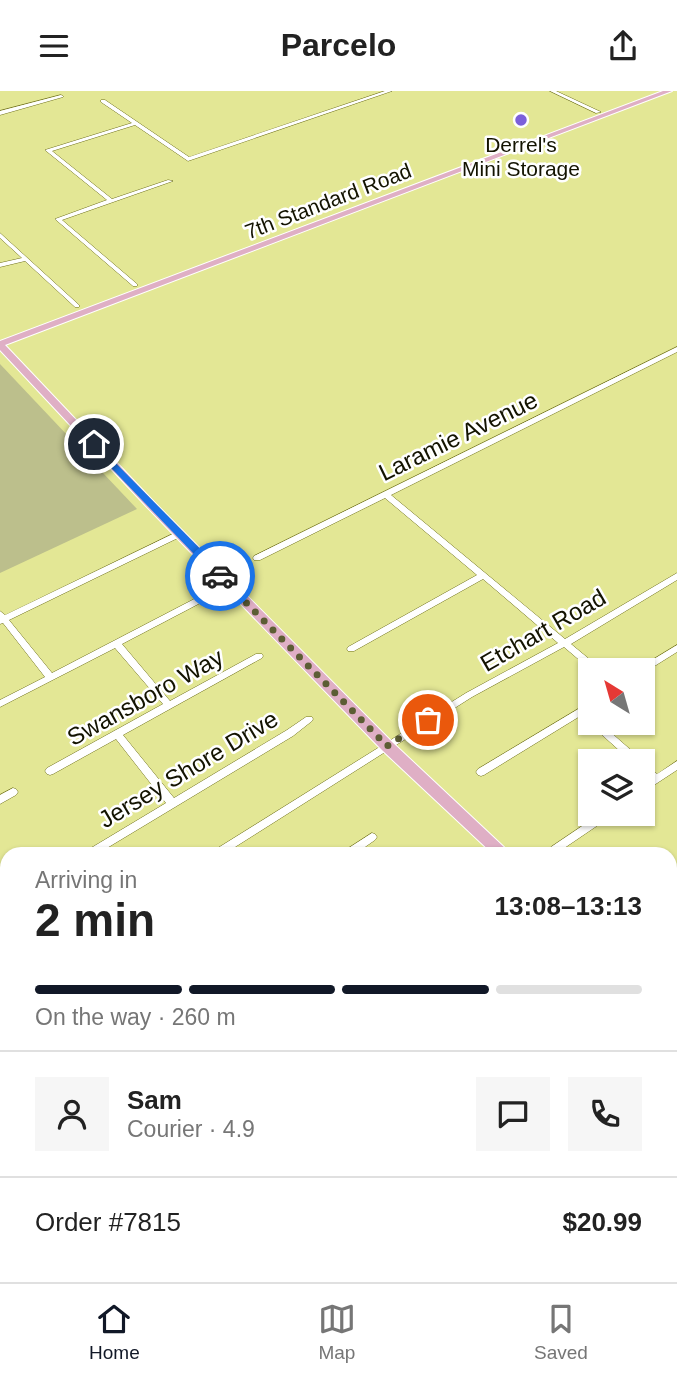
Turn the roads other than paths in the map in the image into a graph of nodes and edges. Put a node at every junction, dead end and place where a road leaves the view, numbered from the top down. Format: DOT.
graph roads {
  1 [pos="55,91"];
  2 [pos="390,91"];
  3 [pos="552,91"];
  4 [pos="653,91"];
  5 [pos="669,91"];
  6 [pos="103,101"];
  7 [pos="598,112"];
  8 [pos="0,113"];
  9 [pos="135,124"];
  10 [pos="170,181"];
  11 [pos="110,200"];
  12 [pos="0,235"];
  13 [pos="26,259"];
  14 [pos="0,265"];
  15 [pos="135,285"];
  16 [pos="77,306"];
  17 [pos="0,335"];
  18 [pos="0,345"];
  19 [pos="677,349"];
  20 [pos="385,494"];
  21 [pos="179,534"];
  22 [pos="257,558"];
  23 [pos="484,575"];
  24 [pos="677,576"];
  25 [pos="202,599"];
  26 [pos="1,618"];
  27 [pos="565,643"];
  28 [pos="117,644"];
  29 [pos="677,648"];
  30 [pos="351,649"];
  31 [pos="259,656"];
  32 [pos="583,658"];
  33 [pos="655,662"];
  34 [pos="51,678"];
  35 [pos="0,704"];
  36 [pos="169,705"];
  37 [pos="578,712"];
  38 [pos="309,719"];
  39 [pos="117,734"];
  40 [pos="608,735"];
  41 [pos="387,746"];
  42 [pos="624,749"];
  43 [pos="677,765"];
  44 [pos="50,771"];
  45 [pos="481,772"];
  46 [pos="657,779"];
  47 [pos="13,792"];
  48 [pos="0,800"];
  49 [pos="173,804"];
  50 [pos="589,826"];
  51 [pos="372,837"];
  52 [pos="101,847"];
  53 [pos="227,847"];
  54 [pos="357,847"];
  55 [pos="495,847"];
  56 [pos="558,847"];
  1 -- 8 [label="street"];
  2 -- 9 [label="street"];
  3 -- 7 [label="street"];
  4 -- 7 [label="main road, 7th Standard Road"];
  5 -- 18 [label="main road, 7th Standard Road"];
  6 -- 9 [label="street"];
  7 -- 15 [label="main road, 7th Standard Road"];
  9 -- 11 [label="street"];
  10 -- 11 [label="street"];
  11 -- 15 [label="street"];
  12 -- 13 [label="street"];
  13 -- 14 [label="street"];
  13 -- 16 [label="street"];
  15 -- 16 [label="main road, 7th Standard Road"];
  16 -- 17 [label="main road, 7th Standard Road"];
  18 -- 21 [label="main road"];
  19 -- 20 [label="street, Laramie Avenue"];
  20 -- 22 [label="street, Laramie Avenue"];
  20 -- 23 [label="street"];
  21 -- 26 [label="street"];
  21 -- 41 [label="main road"];
  23 -- 27 [label="street"];
  23 -- 30 [label="street"];
  24 -- 27 [label="street, Etchart Road"];
  25 -- 28 [label="street"];
  26 -- 34 [label="street"];
  27 -- 32 [label="street"];
  27 -- 41 [label="street, Etchart Road"];
  28 -- 34 [label="street"];
  28 -- 36 [label="street"];
  29 -- 33 [label="street"];
  31 -- 36 [label="street, Swansboro Way"];
  34 -- 35 [label="street"];
  36 -- 39 [label="street, Swansboro Way"];
  37 -- 45 [label="street"];
  38 -- 49 [label="street, Jersey Shore Drive"];
  39 -- 44 [label="street, Swansboro Way"];
  39 -- 49 [label="street"];
  40 -- 42 [label="street"];
  41 -- 53 [label="street, Etchart Road"];
  41 -- 55 [label="main road"];
  43 -- 46 [label="street"];
  47 -- 48 [label="street"];
  49 -- 52 [label="street, Jersey Shore Drive"];
  50 -- 56 [label="street"];
  51 -- 54 [label="street"];
}
